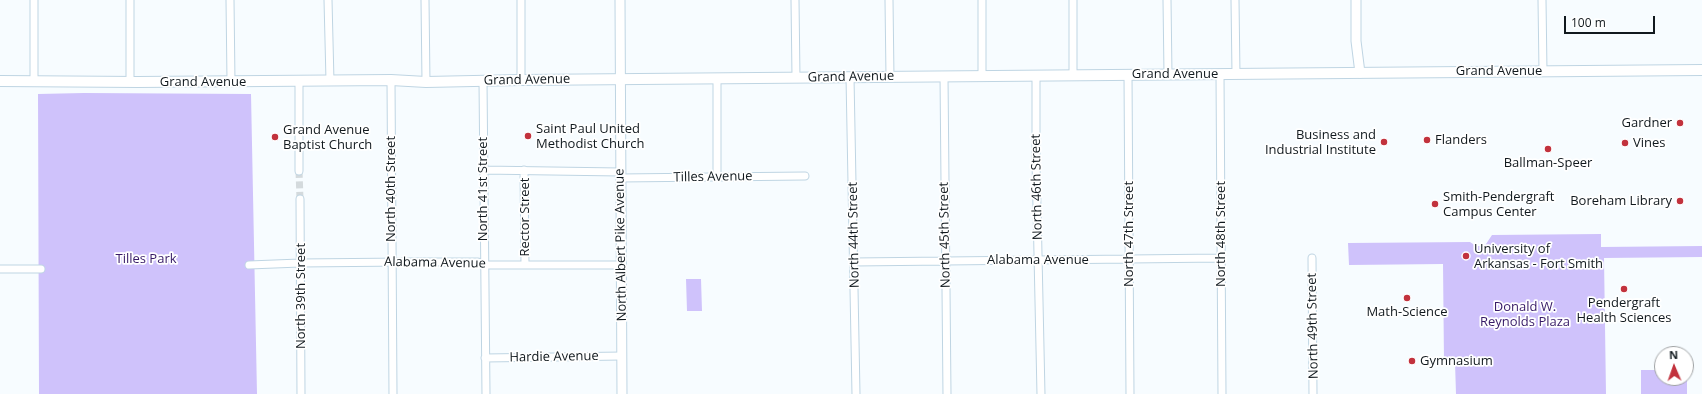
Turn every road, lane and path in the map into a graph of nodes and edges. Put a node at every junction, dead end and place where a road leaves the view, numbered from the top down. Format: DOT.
graph roads {
  1 [pos="34,0"];
  2 [pos="130,0"];
  3 [pos="230,0"];
  4 [pos="328,0"];
  5 [pos="425,0"];
  6 [pos="520,0"];
  7 [pos="620,0"];
  8 [pos="796,0"];
  9 [pos="889,0"];
  10 [pos="982,0"];
  11 [pos="1073,0"];
  12 [pos="1167,0"];
  13 [pos="1235,0"];
  14 [pos="1356,0"];
  15 [pos="1542,0"];
  16 [pos="1702,70"];
  17 [pos="1543,71"];
  18 [pos="1360,73"];
  19 [pos="1128,74"];
  20 [pos="1168,74"];
  21 [pos="1220,74"];
  22 [pos="1236,74"];
  23 [pos="1036,75"];
  24 [pos="1073,75"];
  25 [pos="944,76"];
  26 [pos="982,76"];
  27 [pos="796,77"];
  28 [pos="850,77"];
  29 [pos="890,77"];
  30 [pos="717,78"];
  31 [pos="619,79"];
  32 [pos="34,80"];
  33 [pos="391,80"];
  34 [pos="521,80"];
  35 [pos="0,81"];
  36 [pos="231,81"];
  37 [pos="299,81"];
  38 [pos="330,81"];
  39 [pos="483,81"];
  40 [pos="130,82"];
  41 [pos="426,82"];
  42 [pos="483,170"];
  43 [pos="524,170"];
  44 [pos="299,171"];
  45 [pos="620,175"];
  46 [pos="805,176"];
  47 [pos="717,177"];
  48 [pos="300,199"];
  49 [pos="1221,258"];
  50 [pos="1312,258"];
  51 [pos="1038,259"];
  52 [pos="1130,259"];
  53 [pos="946,261"];
  54 [pos="392,262"];
  55 [pos="854,262"];
  56 [pos="300,263"];
  57 [pos="484,264"];
  58 [pos="249,265"];
  59 [pos="525,265"];
  60 [pos="621,265"];
  61 [pos="0,269"];
  62 [pos="41,269"];
  63 [pos="622,356"];
  64 [pos="485,358"];
  65 [pos="301,394"];
  66 [pos="393,394"];
  67 [pos="486,394"];
  68 [pos="622,394"];
  69 [pos="856,394"];
  70 [pos="947,394"];
  71 [pos="1040,394"];
  72 [pos="1130,394"];
  73 [pos="1222,394"];
  74 [pos="1313,394"];
  1 -- 32 [label="street"];
  2 -- 40 [label="street"];
  3 -- 36 [label="street"];
  4 -- 38 [label="street"];
  5 -- 41 [label="street"];
  6 -- 34 [label="street"];
  7 -- 31 [label="street, North Albert Pike Avenue"];
  8 -- 27 [label="street"];
  9 -- 29 [label="street"];
  10 -- 26 [label="street"];
  11 -- 24 [label="street"];
  12 -- 20 [label="street"];
  13 -- 22 [label="street"];
  14 -- 18 [label="street"];
  15 -- 17 [label="street"];
  16 -- 17 [label="main road, Grand Avenue"];
  17 -- 18 [label="main road, Grand Avenue"];
  18 -- 22 [label="main road, Grand Avenue"];
  19 -- 20 [label="main road, Grand Avenue"];
  19 -- 24 [label="main road, Grand Avenue"];
  19 -- 52 [label="street, North 47th Street"];
  20 -- 21 [label="main road, Grand Avenue"];
  21 -- 22 [label="main road, Grand Avenue"];
  21 -- 49 [label="street, North 48th Street"];
  23 -- 24 [label="main road, Grand Avenue"];
  23 -- 26 [label="main road, Grand Avenue"];
  23 -- 51 [label="street, North 46th Street"];
  25 -- 26 [label="main road, Grand Avenue"];
  25 -- 29 [label="main road, Grand Avenue"];
  25 -- 53 [label="street, North 45th Street"];
  27 -- 28 [label="main road, Grand Avenue"];
  27 -- 30 [label="main road, Grand Avenue"];
  28 -- 29 [label="main road, Grand Avenue"];
  28 -- 55 [label="street, North 44th Street"];
  30 -- 31 [label="main road, Grand Avenue"];
  30 -- 47 [label="street"];
  31 -- 34 [label="main road, Grand Avenue"];
  31 -- 45 [label="street, North Albert Pike Avenue"];
  32 -- 35 [label="main road, Grand Avenue"];
  32 -- 40 [label="main road, Grand Avenue"];
  33 -- 38 [label="main road, Grand Avenue"];
  33 -- 41 [label="main road, Grand Avenue"];
  33 -- 54 [label="street, North 40th Street"];
  34 -- 39 [label="main road, Grand Avenue"];
  36 -- 37 [label="main road, Grand Avenue"];
  36 -- 40 [label="main road, Grand Avenue"];
  37 -- 38 [label="main road, Grand Avenue"];
  37 -- 44 [label="street"];
  39 -- 41 [label="main road, Grand Avenue"];
  39 -- 42 [label="street, North 41st Street"];
  42 -- 43 [label="street, Tilles Avenue"];
  42 -- 57 [label="street, North 41st Street"];
  43 -- 45 [label="street, Tilles Avenue"];
  43 -- 59 [label="street, Rector Street"];
  45 -- 47 [label="street, Tilles Avenue"];
  45 -- 60 [label="street, North Albert Pike Avenue"];
  46 -- 47 [label="street, Tilles Avenue"];
  48 -- 56 [label="street, North 39th Street"];
  49 -- 52 [label="street, Alabama Avenue"];
  49 -- 73 [label="street, North 48th Street"];
  50 -- 74 [label="street, North 49th Street"];
  51 -- 52 [label="street, Alabama Avenue"];
  51 -- 53 [label="street, Alabama Avenue"];
  51 -- 71 [label="street, North 46th Street"];
  52 -- 72 [label="street, North 47th Street"];
  53 -- 55 [label="street, Alabama Avenue"];
  53 -- 70 [label="street, North 45th Street"];
  54 -- 56 [label="street, Alabama Avenue"];
  54 -- 57 [label="street, Alabama Avenue"];
  54 -- 66 [label="street, North 40th Street"];
  55 -- 69 [label="street, North 44th Street"];
  56 -- 58 [label="street, Alabama Avenue"];
  56 -- 65 [label="street, North 39th Street"];
  57 -- 59 [label="street, Alabama Avenue"];
  57 -- 64 [label="street, North 41st Street"];
  59 -- 60 [label="street, Alabama Avenue"];
  60 -- 63 [label="street, North Albert Pike Avenue"];
  61 -- 62 [label="street"];
  63 -- 64 [label="street, Hardie Avenue"];
  63 -- 68 [label="street, North Albert Pike Avenue"];
  64 -- 67 [label="street, North 41st Street"];
}
